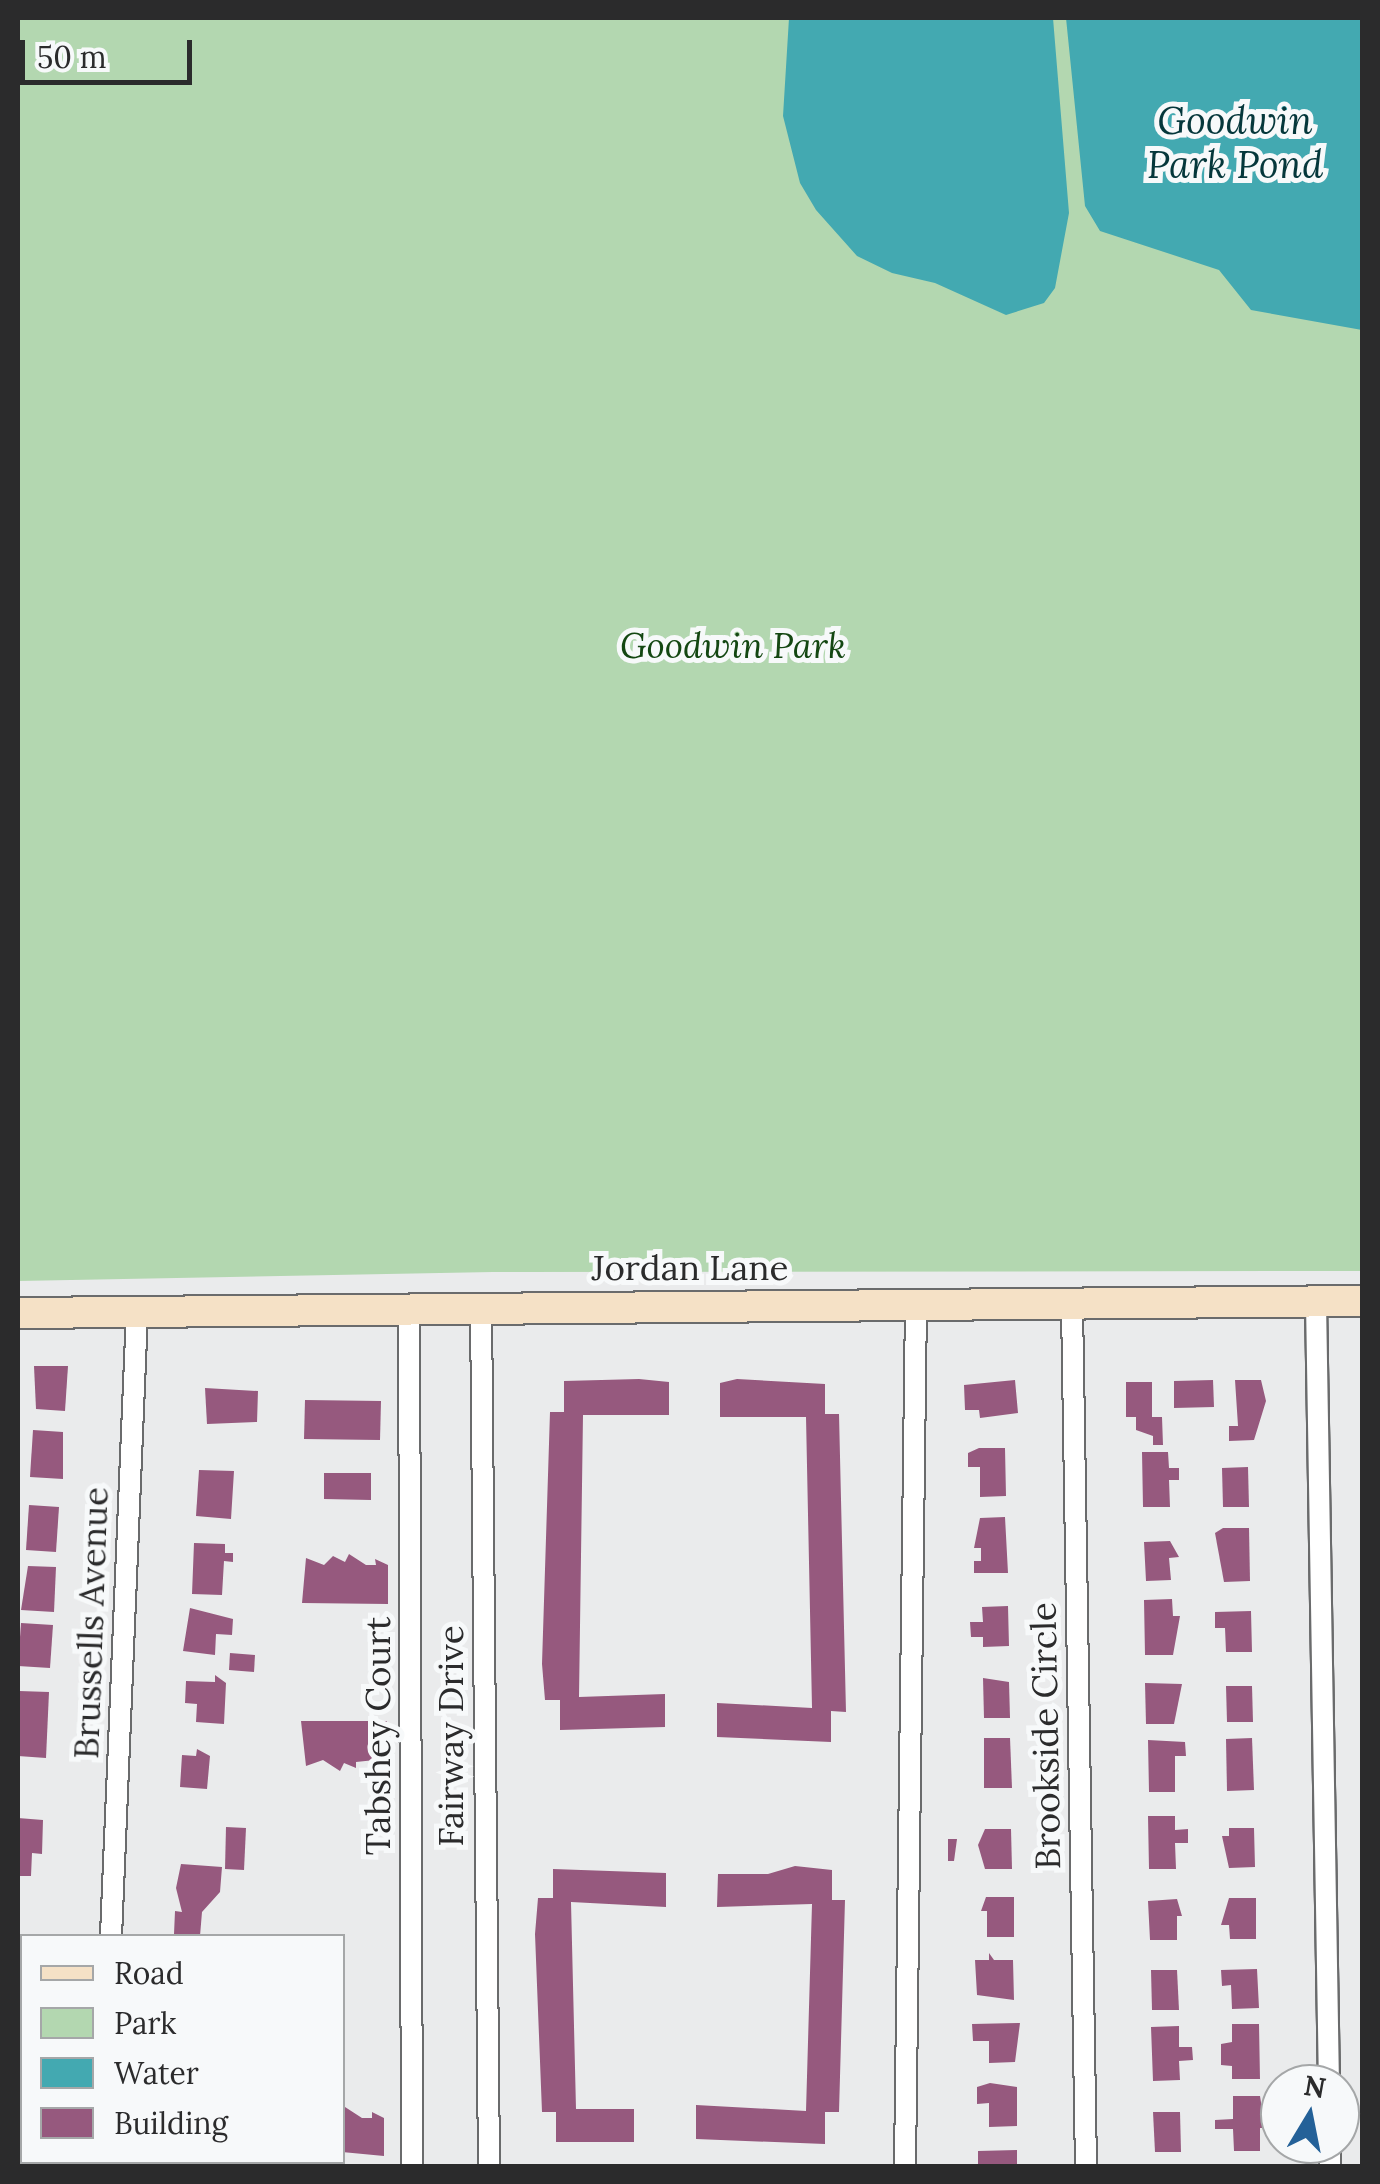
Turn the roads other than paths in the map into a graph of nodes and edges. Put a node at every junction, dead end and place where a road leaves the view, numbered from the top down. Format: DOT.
graph roads {
  1 [pos="1362,1301"];
  2 [pos="1316,1302"];
  3 [pos="481,1305"];
  4 [pos="1072,1305"];
  5 [pos="409,1306"];
  6 [pos="916,1306"];
  7 [pos="137,1312"];
  8 [pos="18,1313"];
  9 [pos="112,1934"];
  10 [pos="1329,2064"];
  11 [pos="412,2166"];
  12 [pos="489,2166"];
  13 [pos="905,2166"];
  14 [pos="1086,2166"];
  1 -- 2 [label="main road, Jordan Lane"];
  2 -- 4 [label="main road, Jordan Lane"];
  2 -- 10 [label="street"];
  3 -- 5 [label="main road, Jordan Lane"];
  3 -- 6 [label="main road, Jordan Lane"];
  3 -- 12 [label="street, Fairway Drive"];
  4 -- 6 [label="main road, Jordan Lane"];
  4 -- 14 [label="street, Brookside Circle"];
  5 -- 7 [label="main road, Jordan Lane"];
  5 -- 11 [label="street, Tabshey Court"];
  6 -- 13 [label="street"];
  7 -- 8 [label="main road, Jordan Lane"];
  7 -- 9 [label="street, Brussells Avenue"];
}
